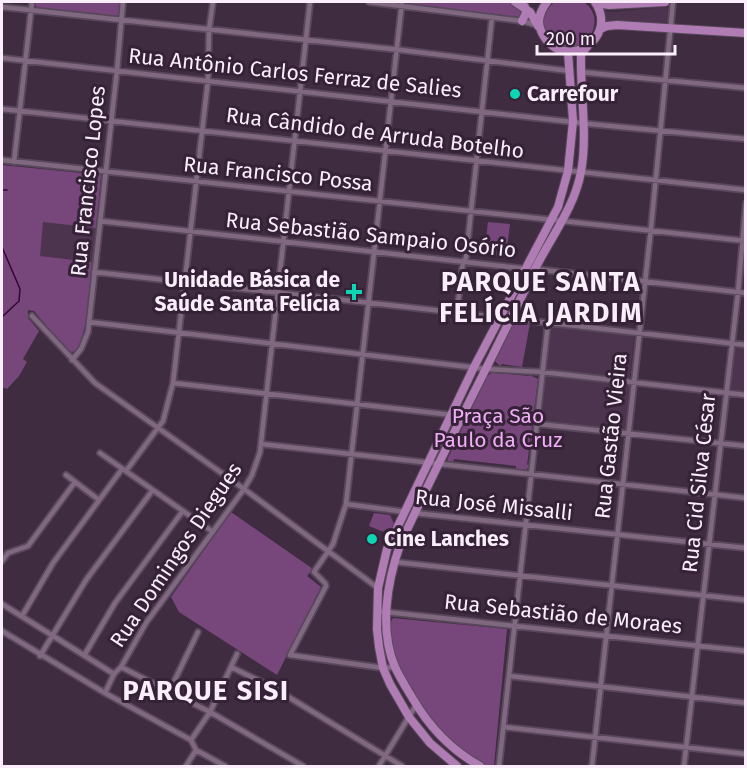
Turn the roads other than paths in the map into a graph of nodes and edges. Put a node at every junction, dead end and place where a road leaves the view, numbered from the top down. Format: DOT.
graph roads {
  1 [pos="32,2"];
  2 [pos="123,2"];
  3 [pos="213,2"];
  4 [pos="310,2"];
  5 [pos="369,2"];
  6 [pos="515,2"];
  7 [pos="547,2"];
  8 [pos="596,2"];
  9 [pos="665,2"];
  10 [pos="673,2"];
  11 [pos="647,3"];
  12 [pos="401,4"];
  13 [pos="2,7"];
  14 [pos="525,7"];
  15 [pos="32,11"];
  16 [pos="492,17"];
  17 [pos="122,20"];
  18 [pos="522,21"];
  19 [pos="539,26"];
  20 [pos="600,29"];
  21 [pos="671,29"];
  22 [pos="209,30"];
  23 [pos="746,33"];
  24 [pos="306,40"];
  25 [pos="587,47"];
  26 [pos="398,50"];
  27 [pos="568,51"];
  28 [pos="2,58"];
  29 [pos="488,60"];
  30 [pos="24,61"];
  31 [pos="117,70"];
  32 [pos="570,71"];
  33 [pos="580,72"];
  34 [pos="208,80"];
  35 [pos="666,81"];
  36 [pos="746,88"];
  37 [pos="299,91"];
  38 [pos="391,100"];
  39 [pos="2,109"];
  40 [pos="482,110"];
  41 [pos="20,111"];
  42 [pos="111,120"];
  43 [pos="573,121"];
  44 [pos="584,123"];
  45 [pos="203,130"];
  46 [pos="661,131"];
  47 [pos="746,139"];
  48 [pos="294,141"];
  49 [pos="385,151"];
  50 [pos="2,160"];
  51 [pos="477,161"];
  52 [pos="14,162"];
  53 [pos="105,171"];
  54 [pos="568,171"];
  55 [pos="581,172"];
  56 [pos="197,181"];
  57 [pos="656,181"];
  58 [pos="746,190"];
  59 [pos="288,192"];
  60 [pos="380,202"];
  61 [pos="746,203"];
  62 [pos="471,212"];
  63 [pos="100,221"];
  64 [pos="550,221"];
  65 [pos="561,221"];
  66 [pos="190,232"];
  67 [pos="651,232"];
  68 [pos="744,241"];
  69 [pos="282,242"];
  70 [pos="373,253"];
  71 [pos="463,262"];
  72 [pos="535,268"];
  73 [pos="524,269"];
  74 [pos="94,272"];
  75 [pos="186,282"];
  76 [pos="644,282"];
  77 [pos="738,292"];
  78 [pos="278,293"];
  79 [pos="746,293"];
  80 [pos="368,303"];
  81 [pos="457,311"];
  82 [pos="32,316"];
  83 [pos="500,316"];
  84 [pos="512,318"];
  85 [pos="89,322"];
  86 [pos="548,323"];
  87 [pos="180,333"];
  88 [pos="639,333"];
  89 [pos="271,343"];
  90 [pos="730,343"];
  91 [pos="746,345"];
  92 [pos="363,353"];
  93 [pos="72,360"];
  94 [pos="474,367"];
  95 [pos="486,369"];
  96 [pos="542,372"];
  97 [pos="173,383"];
  98 [pos="635,383"];
  99 [pos="726,393"];
  100 [pos="265,394"];
  101 [pos="746,395"];
  102 [pos="358,403"];
  103 [pos="452,415"];
  104 [pos="462,418"];
  105 [pos="538,424"];
  106 [pos="158,428"];
  107 [pos="629,433"];
  108 [pos="719,443"];
  109 [pos="261,444"];
  110 [pos="746,446"];
  111 [pos="100,453"];
  112 [pos="352,454"];
  113 [pos="429,463"];
  114 [pos="440,464"];
  115 [pos="124,470"];
  116 [pos="532,474"];
  117 [pos="66,475"];
  118 [pos="75,482"];
  119 [pos="623,484"];
  120 [pos="244,489"];
  121 [pos="152,491"];
  122 [pos="714,494"];
  123 [pos="746,498"];
  124 [pos="99,500"];
  125 [pos="346,504"];
  126 [pos="182,512"];
  127 [pos="410,513"];
  128 [pos="526,525"];
  129 [pos="213,532"];
  130 [pos="617,534"];
  131 [pos="708,545"];
  132 [pos="746,548"];
  133 [pos="327,551"];
  134 [pos="2,561"];
  135 [pos="395,562"];
  136 [pos="520,575"];
  137 [pos="612,585"];
  138 [pos="378,588"];
  139 [pos="702,596"];
  140 [pos="746,600"];
  141 [pos="2,604"];
  142 [pos="377,611"];
  143 [pos="386,612"];
  144 [pos="22,616"];
  145 [pos="514,626"];
  146 [pos="2,631"];
  147 [pos="198,632"];
  148 [pos="607,635"];
  149 [pos="53,636"];
  150 [pos="697,645"];
  151 [pos="746,651"];
  152 [pos="85,654"];
  153 [pos="237,654"];
  154 [pos="40,656"];
  155 [pos="122,667"];
  156 [pos="231,667"];
  157 [pos="395,667"];
  158 [pos="383,668"];
  159 [pos="114,674"];
  160 [pos="509,676"];
  161 [pos="601,686"];
  162 [pos="169,692"];
  163 [pos="105,693"];
  164 [pos="691,697"];
  165 [pos="746,703"];
  166 [pos="416,705"];
  167 [pos="210,712"];
  168 [pos="410,717"];
  169 [pos="504,727"];
  170 [pos="596,736"];
  171 [pos="191,740"];
  172 [pos="686,747"];
  173 [pos="196,750"];
  174 [pos="746,753"];
  175 [pos="385,756"];
  176 [pos="186,766"];
  177 [pos="225,766"];
  178 [pos="303,766"];
  179 [pos="379,766"];
  180 [pos="402,766"];
  181 [pos="457,766"];
  182 [pos="480,766"];
  183 [pos="499,766"];
  184 [pos="592,766"];
  185 [pos="684,766"];
  1 -- 15 [label="street"];
  2 -- 17 [label="street, Rua Francisco Lopes"];
  3 -- 22 [label="street"];
  4 -- 24 [label="street, Rua Domingos Diegues"];
  5 -- 12 [label="street"];
  6 -- 14 [label="main road"];
  7 -- 19 [label="main road"];
  8 -- 11 [label="main road"];
  8 -- 20 [label="main road"];
  9 -- 11 [label="main road"];
  10 -- 21 [label="street, Rua Gastão Vieira"];
  12 -- 16 [label="street"];
  12 -- 26 [label="street"];
  13 -- 15 [label="street"];
  14 -- 18 [label="main road"];
  14 -- 19 [label="main road"];
  15 -- 17 [label="street"];
  15 -- 30 [label="street"];
  16 -- 18 [label="street"];
  16 -- 29 [label="street"];
  17 -- 22 [label="street"];
  17 -- 31 [label="street, Rua Francisco Lopes"];
  18 -- 19 [label="street"];
  19 -- 27 [label="main road"];
  20 -- 21 [label="main road"];
  20 -- 25 [label="main road"];
  21 -- 23 [label="main road"];
  21 -- 35 [label="street, Rua Gastão Vieira"];
  22 -- 24 [label="street"];
  22 -- 34 [label="street"];
  24 -- 26 [label="street"];
  24 -- 37 [label="street, Rua Domingos Diegues"];
  25 -- 27 [label="main road"];
  25 -- 33 [label="main road"];
  26 -- 29 [label="street"];
  26 -- 38 [label="street"];
  27 -- 32 [label="main road"];
  28 -- 30 [label="street, Rua Antônio Carlos Ferraz de Salies"];
  29 -- 32 [label="street"];
  29 -- 40 [label="street"];
  30 -- 31 [label="street, Rua Antônio Carlos Ferraz de Salies"];
  30 -- 41 [label="street"];
  31 -- 34 [label="street, Rua Antônio Carlos Ferraz de Salies"];
  31 -- 42 [label="street, Rua Francisco Lopes"];
  32 -- 43 [label="main road"];
  33 -- 35 [label="street"];
  33 -- 44 [label="main road"];
  34 -- 37 [label="street, Rua Antônio Carlos Ferraz de Salies"];
  34 -- 45 [label="street"];
  35 -- 36 [label="street"];
  35 -- 46 [label="street, Rua Gastão Vieira"];
  37 -- 38 [label="street, Rua Antônio Carlos Ferraz de Salies"];
  37 -- 48 [label="street, Rua Domingos Diegues"];
  38 -- 40 [label="street, Rua Antônio Carlos Ferraz de Salies"];
  38 -- 49 [label="street"];
  39 -- 41 [label="street, Rua Cândido de Arruda Botelho"];
  40 -- 43 [label="street, Rua Antônio Carlos Ferraz de Salies"];
  40 -- 51 [label="street"];
  41 -- 42 [label="street, Rua Cândido de Arruda Botelho"];
  41 -- 52 [label="street"];
  42 -- 45 [label="street, Rua Cândido de Arruda Botelho"];
  42 -- 53 [label="street, Rua Francisco Lopes"];
  43 -- 44 [label="street, Rua Antônio Carlos Ferraz de Salies"];
  43 -- 54 [label="main road"];
  44 -- 46 [label="street, Rua Antônio Carlos Ferraz de Salies"];
  44 -- 55 [label="main road"];
  45 -- 48 [label="street, Rua Cândido de Arruda Botelho"];
  45 -- 56 [label="street"];
  46 -- 47 [label="street, Rua Antônio Carlos Ferraz de Salies"];
  46 -- 57 [label="street, Rua Gastão Vieira"];
  48 -- 49 [label="street, Rua Cândido de Arruda Botelho"];
  48 -- 59 [label="street, Rua Domingos Diegues"];
  49 -- 51 [label="street, Rua Cândido de Arruda Botelho"];
  49 -- 60 [label="street"];
  50 -- 52 [label="street, Rua Francisco Possa"];
  51 -- 54 [label="street, Rua Cândido de Arruda Botelho"];
  51 -- 62 [label="street"];
  52 -- 53 [label="street, Rua Francisco Possa"];
  53 -- 56 [label="street, Rua Francisco Possa"];
  53 -- 63 [label="street, Rua Francisco Lopes"];
  54 -- 55 [label="street, Rua Cândido de Arruda Botelho"];
  54 -- 64 [label="main road"];
  55 -- 57 [label="street, Rua Cândido de Arruda Botelho"];
  55 -- 65 [label="main road"];
  56 -- 59 [label="street, Rua Francisco Possa"];
  56 -- 66 [label="street"];
  57 -- 58 [label="street, Rua Cândido de Arruda Botelho"];
  57 -- 67 [label="street, Rua Gastão Vieira"];
  59 -- 60 [label="street, Rua Francisco Possa"];
  59 -- 69 [label="street, Rua Domingos Diegues"];
  60 -- 62 [label="street, Rua Francisco Possa"];
  60 -- 70 [label="street"];
  61 -- 68 [label="street, Rua Cid Silva César"];
  62 -- 64 [label="street, Rua Francisco Possa"];
  62 -- 71 [label="street"];
  63 -- 66 [label="street, Rua Sebastião Sampaio Osório"];
  63 -- 74 [label="street, Rua Francisco Lopes"];
  64 -- 65 [label="street, Rua Francisco Possa"];
  64 -- 73 [label="main road"];
  65 -- 67 [label="street, Rua Francisco Possa"];
  65 -- 72 [label="main road"];
  66 -- 69 [label="street, Rua Sebastião Sampaio Osório"];
  66 -- 75 [label="street"];
  67 -- 68 [label="street, Rua Francisco Possa"];
  67 -- 76 [label="street, Rua Gastão Vieira"];
  68 -- 77 [label="street, Rua Cid Silva César"];
  69 -- 70 [label="street, Rua Sebastião Sampaio Osório"];
  69 -- 78 [label="street, Rua Domingos Diegues"];
  70 -- 71 [label="street, Rua Sebastião Sampaio Osório"];
  70 -- 80 [label="street"];
  71 -- 73 [label="street, Rua Sebastião Sampaio Osório"];
  71 -- 81 [label="street"];
  72 -- 73 [label="street, Rua Sebastião Sampaio Osório"];
  72 -- 76 [label="street, Rua Sebastião Sampaio Osório"];
  72 -- 84 [label="main road"];
  73 -- 83 [label="main road"];
  74 -- 75 [label="street"];
  74 -- 85 [label="street, Rua Francisco Lopes"];
  75 -- 78 [label="street"];
  75 -- 87 [label="street"];
  76 -- 77 [label="street, Rua Sebastião Sampaio Osório"];
  76 -- 88 [label="street, Rua Gastão Vieira"];
  77 -- 79 [label="street, Rua Sebastião Sampaio Osório"];
  77 -- 90 [label="street, Rua Cid Silva César"];
  78 -- 80 [label="street"];
  78 -- 89 [label="street, Rua Domingos Diegues"];
  80 -- 81 [label="street"];
  80 -- 92 [label="street"];
  81 -- 83 [label="street"];
  82 -- 93 [label="street"];
  83 -- 84 [label="street"];
  83 -- 94 [label="main road"];
  84 -- 86 [label="street"];
  84 -- 95 [label="main road"];
  85 -- 87 [label="street"];
  85 -- 93 [label="street, Rua Francisco Lopes"];
  86 -- 88 [label="street"];
  86 -- 96 [label="street"];
  87 -- 89 [label="street"];
  87 -- 97 [label="street"];
  88 -- 90 [label="street"];
  88 -- 98 [label="street, Rua Gastão Vieira"];
  89 -- 92 [label="street"];
  89 -- 100 [label="street, Rua Domingos Diegues"];
  90 -- 91 [label="street"];
  90 -- 99 [label="street, Rua Cid Silva César"];
  92 -- 94 [label="street"];
  92 -- 102 [label="street"];
  93 -- 106 [label="street"];
  94 -- 95 [label="street"];
  94 -- 103 [label="main road"];
  95 -- 96 [label="street"];
  95 -- 104 [label="main road"];
  96 -- 98 [label="street"];
  96 -- 105 [label="street"];
  97 -- 100 [label="street"];
  97 -- 106 [label="street"];
  98 -- 99 [label="street"];
  98 -- 107 [label="street, Rua Gastão Vieira"];
  99 -- 101 [label="street"];
  99 -- 108 [label="street, Rua Cid Silva César"];
  100 -- 102 [label="street"];
  100 -- 109 [label="street, Rua Domingos Diegues"];
  102 -- 103 [label="street"];
  102 -- 112 [label="street"];
  103 -- 104 [label="street"];
  103 -- 113 [label="main road"];
  104 -- 114 [label="main road"];
  105 -- 107 [label="street"];
  105 -- 116 [label="street"];
  106 -- 115 [label="street"];
  106 -- 120 [label="street"];
  107 -- 108 [label="street"];
  107 -- 119 [label="street, Rua Gastão Vieira"];
  108 -- 110 [label="street"];
  108 -- 122 [label="street, Rua Cid Silva César"];
  109 -- 112 [label="street"];
  109 -- 120 [label="street, Rua Domingos Diegues"];
  111 -- 115 [label="street"];
  112 -- 113 [label="street"];
  112 -- 125 [label="street"];
  113 -- 114 [label="street"];
  113 -- 127 [label="main road"];
  114 -- 116 [label="street"];
  114 -- 127 [label="main road"];
  115 -- 121 [label="street"];
  115 -- 124 [label="street"];
  116 -- 119 [label="street"];
  116 -- 128 [label="street"];
  117 -- 118 [label="street"];
  118 -- 124 [label="street"];
  118 -- 134 [label="street"];
  119 -- 122 [label="street"];
  119 -- 130 [label="street, Rua Gastão Vieira"];
  120 -- 129 [label="street, Rua Domingos Diegues"];
  120 -- 133 [label="street"];
  121 -- 126 [label="street"];
  121 -- 149 [label="street"];
  122 -- 123 [label="street"];
  122 -- 131 [label="street, Rua Cid Silva César"];
  124 -- 144 [label="street"];
  125 -- 127 [label="street, Rua José Missalli"];
  125 -- 133 [label="street"];
  126 -- 129 [label="street"];
  126 -- 152 [label="street"];
  127 -- 128 [label="street, Rua José Missalli"];
  127 -- 135 [label="main road"];
  127 -- 138 [label="main road"];
  128 -- 130 [label="street, Rua José Missalli"];
  128 -- 136 [label="street"];
  129 -- 155 [label="street, Rua Domingos Diegues"];
  130 -- 131 [label="street, Rua José Missalli"];
  130 -- 137 [label="street, Rua Gastão Vieira"];
  131 -- 132 [label="street, Rua José Missalli"];
  131 -- 139 [label="street, Rua Cid Silva César"];
  133 -- 138 [label="street"];
  133 -- 158 [label="street"];
  135 -- 136 [label="street"];
  135 -- 143 [label="main road"];
  136 -- 137 [label="street"];
  136 -- 145 [label="street"];
  137 -- 139 [label="street"];
  137 -- 148 [label="street, Rua Gastão Vieira"];
  138 -- 142 [label="main road"];
  139 -- 140 [label="street"];
  139 -- 150 [label="street, Rua Cid Silva César"];
  141 -- 144 [label="street"];
  142 -- 143 [label="street, Rua Sebastião de Moraes"];
  142 -- 158 [label="main road"];
  143 -- 145 [label="street, Rua Sebastião de Moraes"];
  143 -- 157 [label="main road"];
  144 -- 149 [label="street"];
  145 -- 148 [label="street, Rua Sebastião de Moraes"];
  145 -- 160 [label="street"];
  146 -- 154 [label="street"];
  147 -- 162 [label="street"];
  148 -- 150 [label="street, Rua Sebastião de Moraes"];
  148 -- 161 [label="street, Rua Gastão Vieira"];
  149 -- 152 [label="street"];
  149 -- 154 [label="street"];
  150 -- 151 [label="street, Rua Sebastião de Moraes"];
  150 -- 164 [label="street, Rua Cid Silva César"];
  152 -- 159 [label="street"];
  153 -- 156 [label="street"];
  154 -- 163 [label="street"];
  155 -- 159 [label="street, Rua Domingos Diegues"];
  155 -- 162 [label="street"];
  156 -- 167 [label="street"];
  156 -- 175 [label="street"];
  157 -- 158 [label="street"];
  157 -- 166 [label="main road"];
  158 -- 168 [label="main road"];
  159 -- 163 [label="street, Rua Domingos Diegues"];
  160 -- 161 [label="street"];
  160 -- 169 [label="street"];
  161 -- 164 [label="street"];
  161 -- 170 [label="street, Rua Gastão Vieira"];
  162 -- 167 [label="street"];
  163 -- 171 [label="street"];
  164 -- 165 [label="street"];
  164 -- 172 [label="street, Rua Cid Silva César"];
  166 -- 168 [label="street"];
  166 -- 182 [label="main road"];
  167 -- 171 [label="street"];
  167 -- 178 [label="street"];
  168 -- 175 [label="street"];
  168 -- 181 [label="main road"];
  169 -- 170 [label="street"];
  169 -- 183 [label="street"];
  170 -- 172 [label="street"];
  170 -- 184 [label="street, Rua Gastão Vieira"];
  171 -- 173 [label="street"];
  172 -- 174 [label="street"];
  172 -- 185 [label="street, Rua Cid Silva César"];
  173 -- 176 [label="street"];
  173 -- 177 [label="street"];
  175 -- 179 [label="street"];
  175 -- 180 [label="street"];
}
